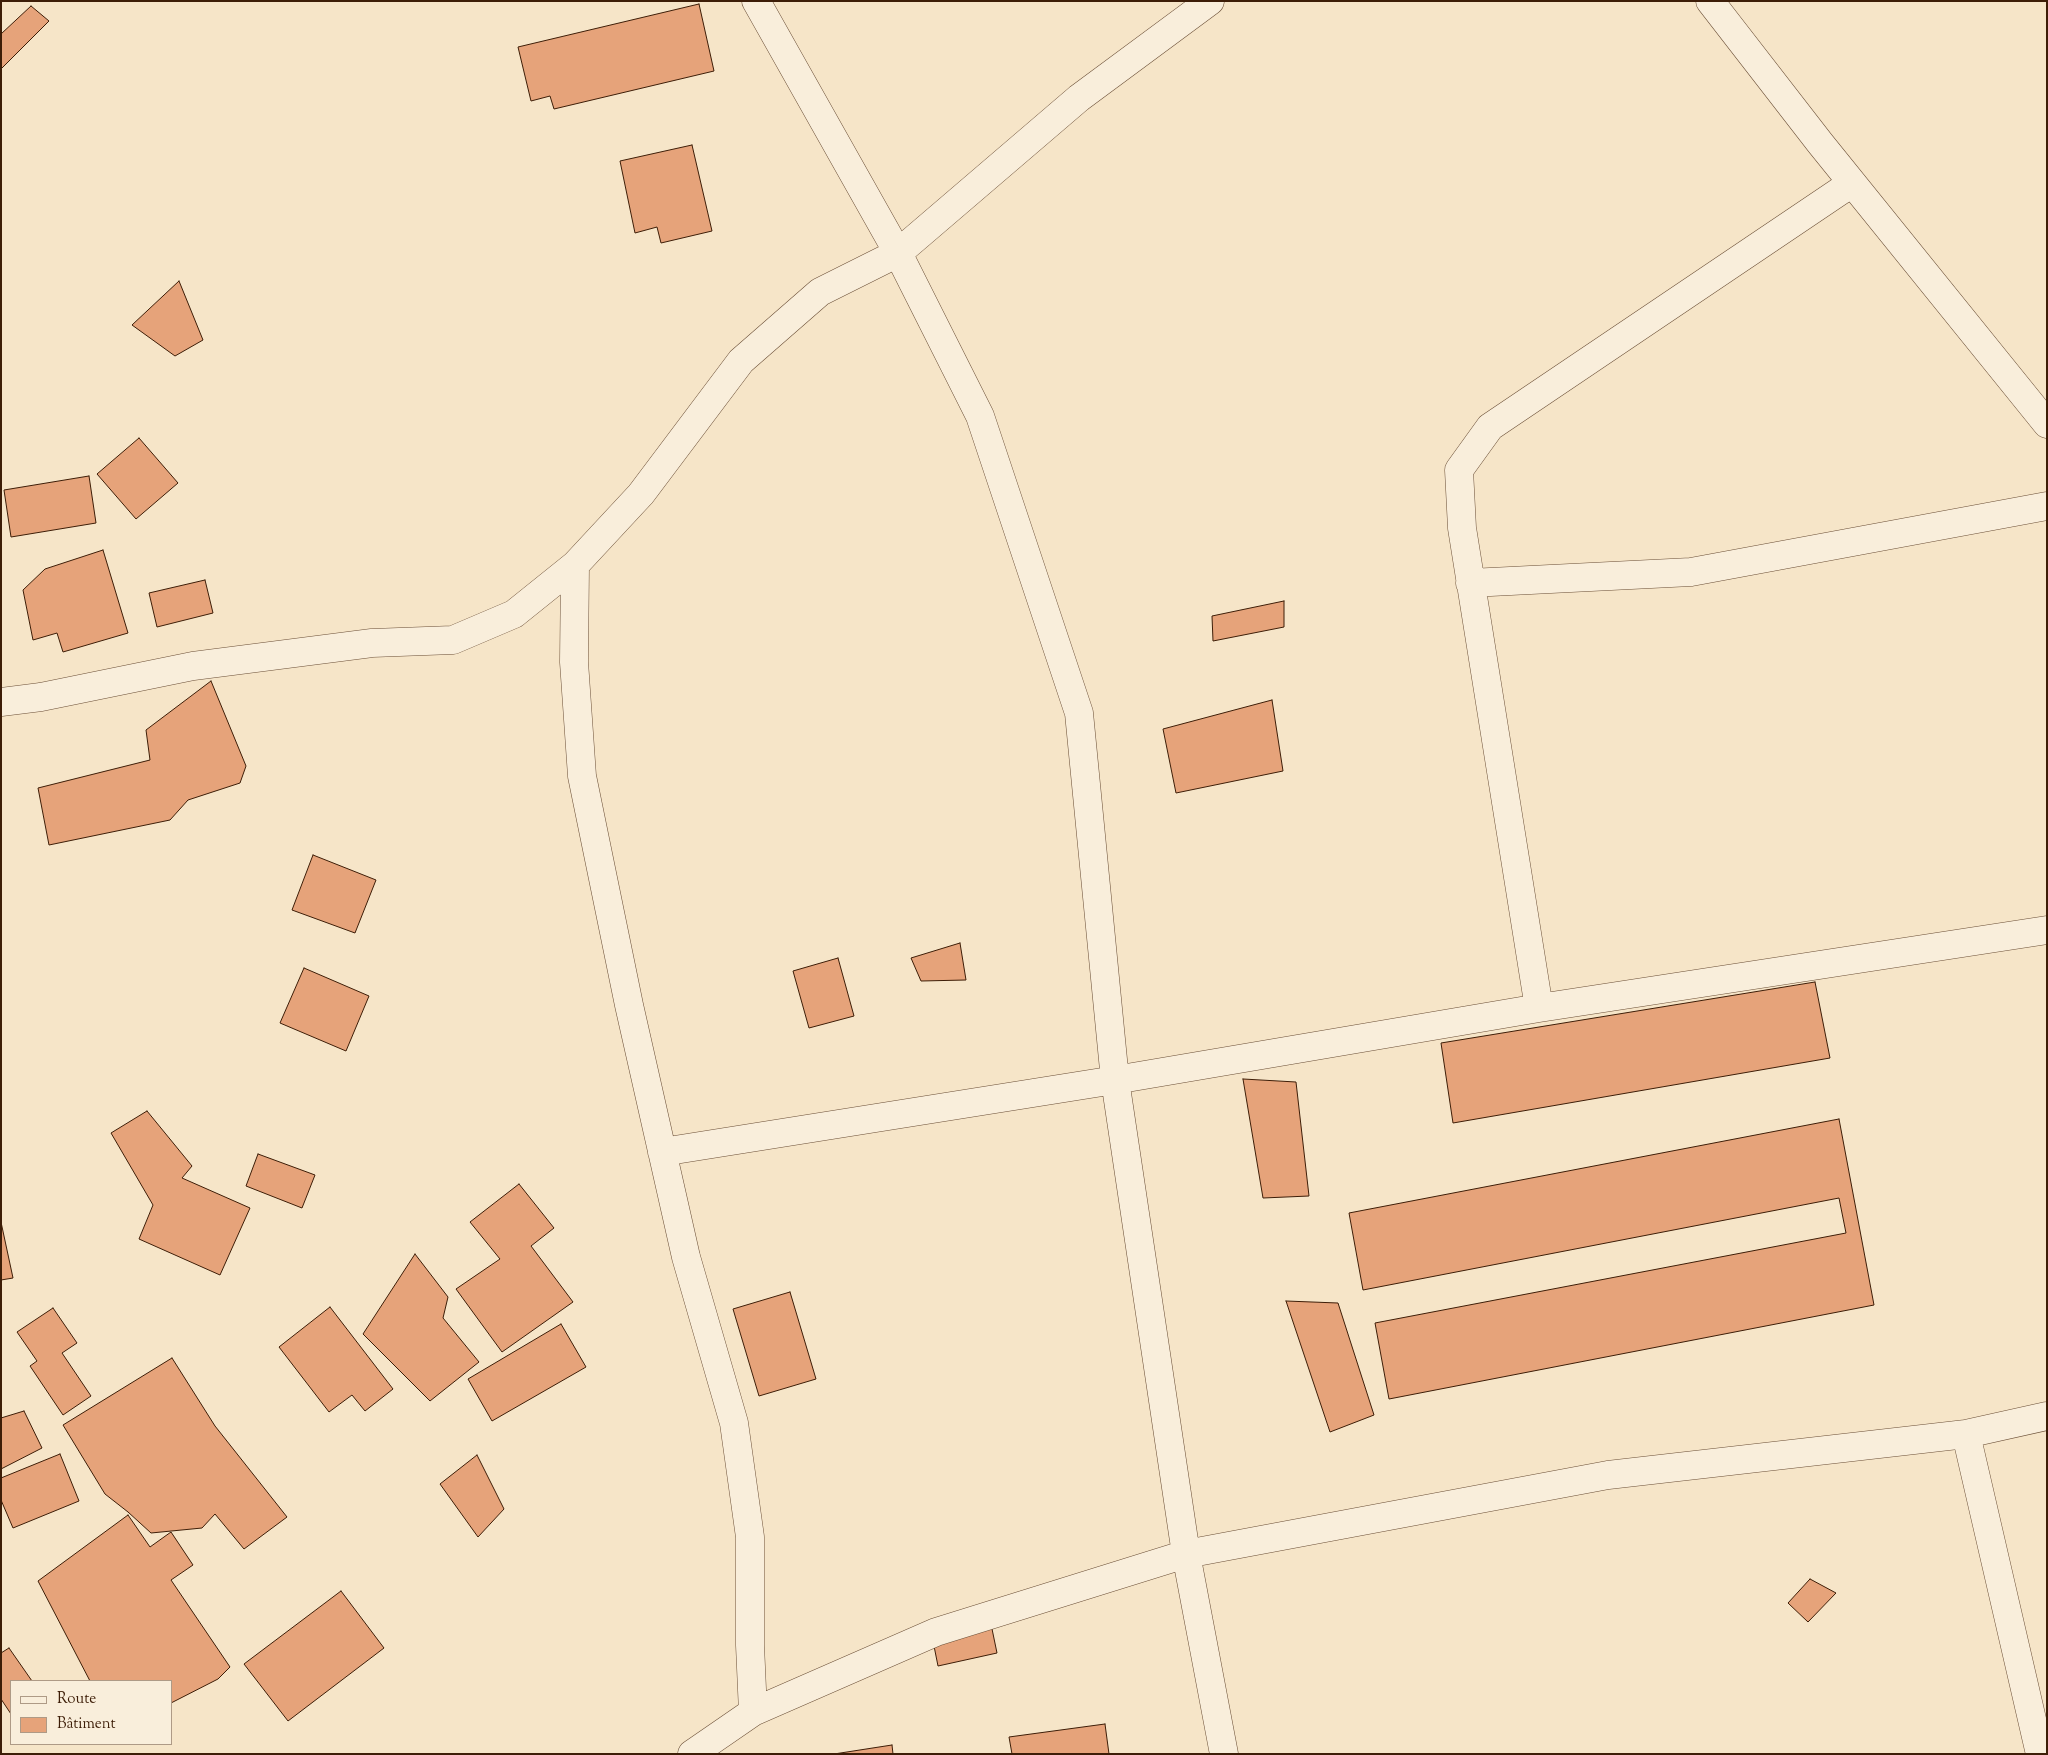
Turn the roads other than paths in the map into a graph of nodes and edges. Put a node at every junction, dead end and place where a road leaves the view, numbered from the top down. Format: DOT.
graph roads {
  1 [pos="756,1"];
  2 [pos="1210,1"];
  3 [pos="1710,1"];
  4 [pos="1852,183"];
  5 [pos="898,254"];
  6 [pos="2047,424"];
  7 [pos="2047,506"];
  8 [pos="574,565"];
  9 [pos="1470,583"];
  10 [pos="1,702"];
  11 [pos="2047,930"];
  12 [pos="1539,1008"];
  13 [pos="1115,1080"];
  14 [pos="662,1152"];
  15 [pos="2047,1416"];
  16 [pos="1966,1434"];
  17 [pos="1186,1554"];
  18 [pos="753,1712"];
  19 [pos="692,1754"];
  20 [pos="1224,1754"];
  21 [pos="2040,1754"];
  1 -- 5 [label="street"];
  2 -- 5 [label="street"];
  3 -- 4 [label="street"];
  4 -- 6 [label="street"];
  4 -- 9 [label="street"];
  5 -- 8 [label="street"];
  5 -- 13 [label="street"];
  7 -- 9 [label="street"];
  8 -- 10 [label="street"];
  8 -- 14 [label="street"];
  9 -- 12 [label="street"];
  11 -- 12 [label="street"];
  12 -- 13 [label="street"];
  13 -- 14 [label="street"];
  13 -- 17 [label="street"];
  14 -- 18 [label="street"];
  15 -- 16 [label="street"];
  16 -- 17 [label="street"];
  16 -- 21 [label="street"];
  17 -- 18 [label="street"];
  17 -- 20 [label="street"];
  18 -- 19 [label="street"];
}
